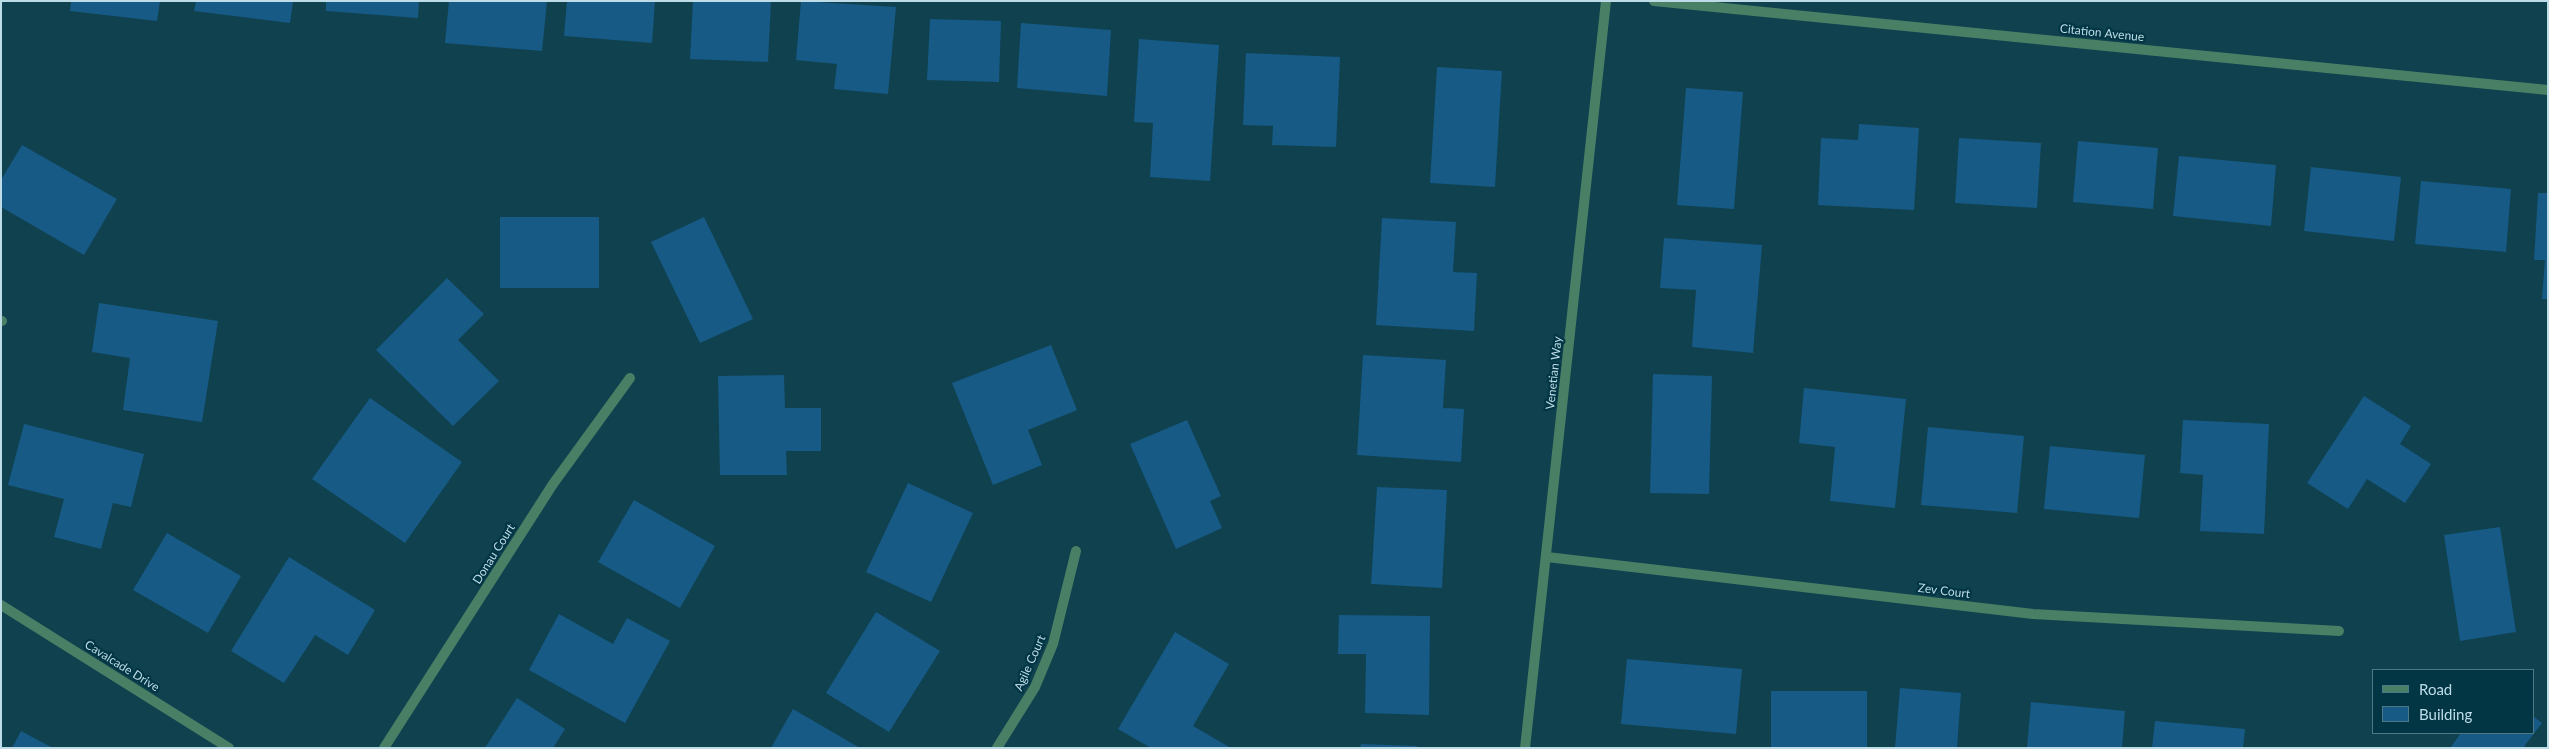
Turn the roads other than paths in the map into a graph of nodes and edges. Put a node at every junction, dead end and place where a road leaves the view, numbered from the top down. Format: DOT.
graph roads {
  1 [pos="1606,1"];
  2 [pos="1654,1"];
  3 [pos="2548,90"];
  4 [pos="630,378"];
  5 [pos="1076,552"];
  6 [pos="1547,557"];
  7 [pos="1,605"];
  8 [pos="2339,631"];
  9 [pos="229,748"];
  10 [pos="384,748"];
  11 [pos="997,748"];
  12 [pos="1526,748"];
  1 -- 6 [label="street, Venetian Way"];
  2 -- 3 [label="street, Citation Avenue"];
  4 -- 10 [label="street, Donau Court"];
  5 -- 11 [label="street, Agile Court"];
  6 -- 8 [label="street, Zev Court"];
  6 -- 12 [label="street, Venetian Way"];
  7 -- 9 [label="street, Cavalcade Drive"];
}
